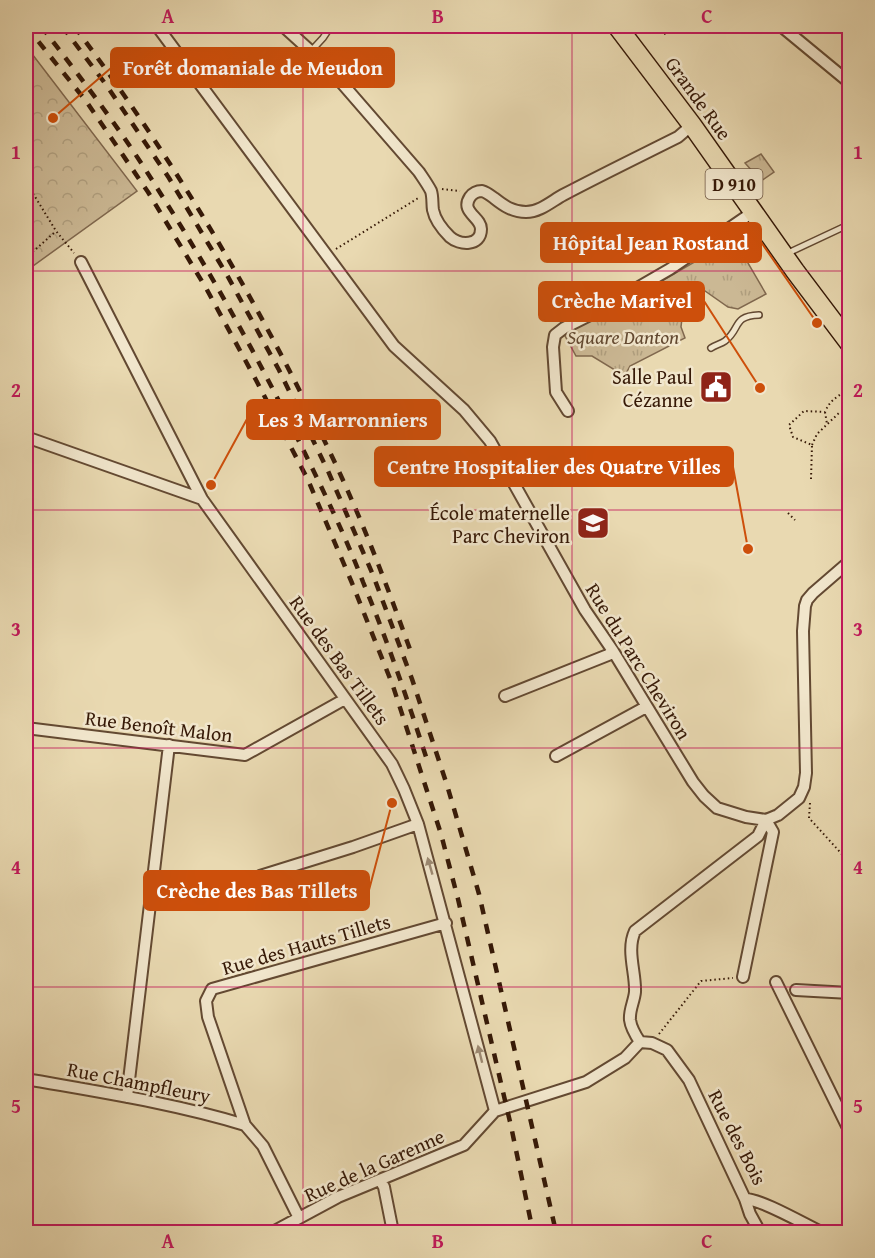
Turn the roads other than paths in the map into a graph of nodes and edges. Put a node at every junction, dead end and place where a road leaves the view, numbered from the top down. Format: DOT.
graph roads {
  1 [pos="157,26"];
  2 [pos="283,26"];
  3 [pos="331,26"];
  4 [pos="617,26"];
  5 [pos="781,26"];
  6 [pos="311,51"];
  7 [pos="849,83"];
  8 [pos="692,124"];
  9 [pos="753,212"];
  10 [pos="849,224"];
  11 [pos="783,255"];
  12 [pos="81,262"];
  13 [pos="759,315"];
  14 [pos="849,344"];
  15 [pos="711,348"];
  16 [pos="568,411"];
  17 [pos="26,437"];
  18 [pos="202,499"];
  19 [pos="849,561"];
  20 [pos="613,651"];
  21 [pos="505,696"];
  22 [pos="345,699"];
  23 [pos="646,708"];
  24 [pos="26,728"];
  25 [pos="169,745"];
  26 [pos="556,756"];
  27 [pos="766,820"];
  28 [pos="418,824"];
  29 [pos="260,876"];
  30 [pos="446,923"];
  31 [pos="743,977"];
  32 [pos="776,982"];
  33 [pos="796,990"];
  34 [pos="849,993"];
  35 [pos="640,1042"];
  36 [pos="26,1079"];
  37 [pos="128,1097"];
  38 [pos="495,1111"];
  39 [pos="244,1125"];
  40 [pos="849,1132"];
  41 [pos="380,1180"];
  42 [pos="745,1199"];
  43 [pos="299,1218"];
  44 [pos="273,1233"];
  45 [pos="393,1233"];
  46 [pos="760,1233"];
  47 [pos="821,1233"];
  1 -- 20 [label="street, Rue du Parc Cheviron"];
  2 -- 6 [label="street"];
  3 -- 6 [label="lane"];
  4 -- 8 [label="main road, Grande Rue / D 910"];
  5 -- 7 [label="street"];
  6 -- 8 [label="street"];
  8 -- 9 [label="main road, Grande Rue / D 910"];
  9 -- 11 [label="main road, Grande Rue / D 910"];
  9 -- 16 [label="street"];
  10 -- 11 [label="lane"];
  11 -- 14 [label="main road, Grande Rue / D 910"];
  12 -- 18 [label="street, Rue des Bas Tillets"];
  13 -- 15 [label="lane"];
  17 -- 18 [label="street"];
  18 -- 22 [label="street, Rue des Bas Tillets"];
  19 -- 27 [label="street"];
  20 -- 21 [label="street"];
  20 -- 23 [label="street, Rue du Parc Cheviron"];
  22 -- 25 [label="street, Rue Benoît Malon"];
  22 -- 28 [label="street, Rue des Bas Tillets"];
  23 -- 26 [label="street"];
  23 -- 27 [label="street, Rue du Parc Cheviron"];
  24 -- 25 [label="street, Rue Benoît Malon"];
  25 -- 37 [label="street"];
  27 -- 31 [label="street"];
  27 -- 35 [label="street"];
  28 -- 29 [label="street"];
  30 -- 28 [label="street, Rue des Bas Tillets, one-way"];
  38 -- 30 [label="street, Rue des Bas Tillets, one-way"];
  30 -- 39 [label="street, Rue des Hauts Tillets"];
  32 -- 40 [label="street"];
  33 -- 34 [label="street"];
  35 -- 38 [label="street, Rue de la Garenne"];
  35 -- 42 [label="street, Rue des Bois"];
  36 -- 37 [label="street, Rue Champfleury"];
  37 -- 39 [label="street, Rue Champfleury"];
  38 -- 41 [label="street, Rue de la Garenne"];
  39 -- 43 [label="street, Rue des Hauts Tillets"];
  41 -- 43 [label="street, Rue de la Garenne"];
  41 -- 45 [label="street"];
  42 -- 46 [label="street"];
  42 -- 47 [label="street, Rue des Bois"];
  43 -- 44 [label="street, Rue de la Garenne"];
}
